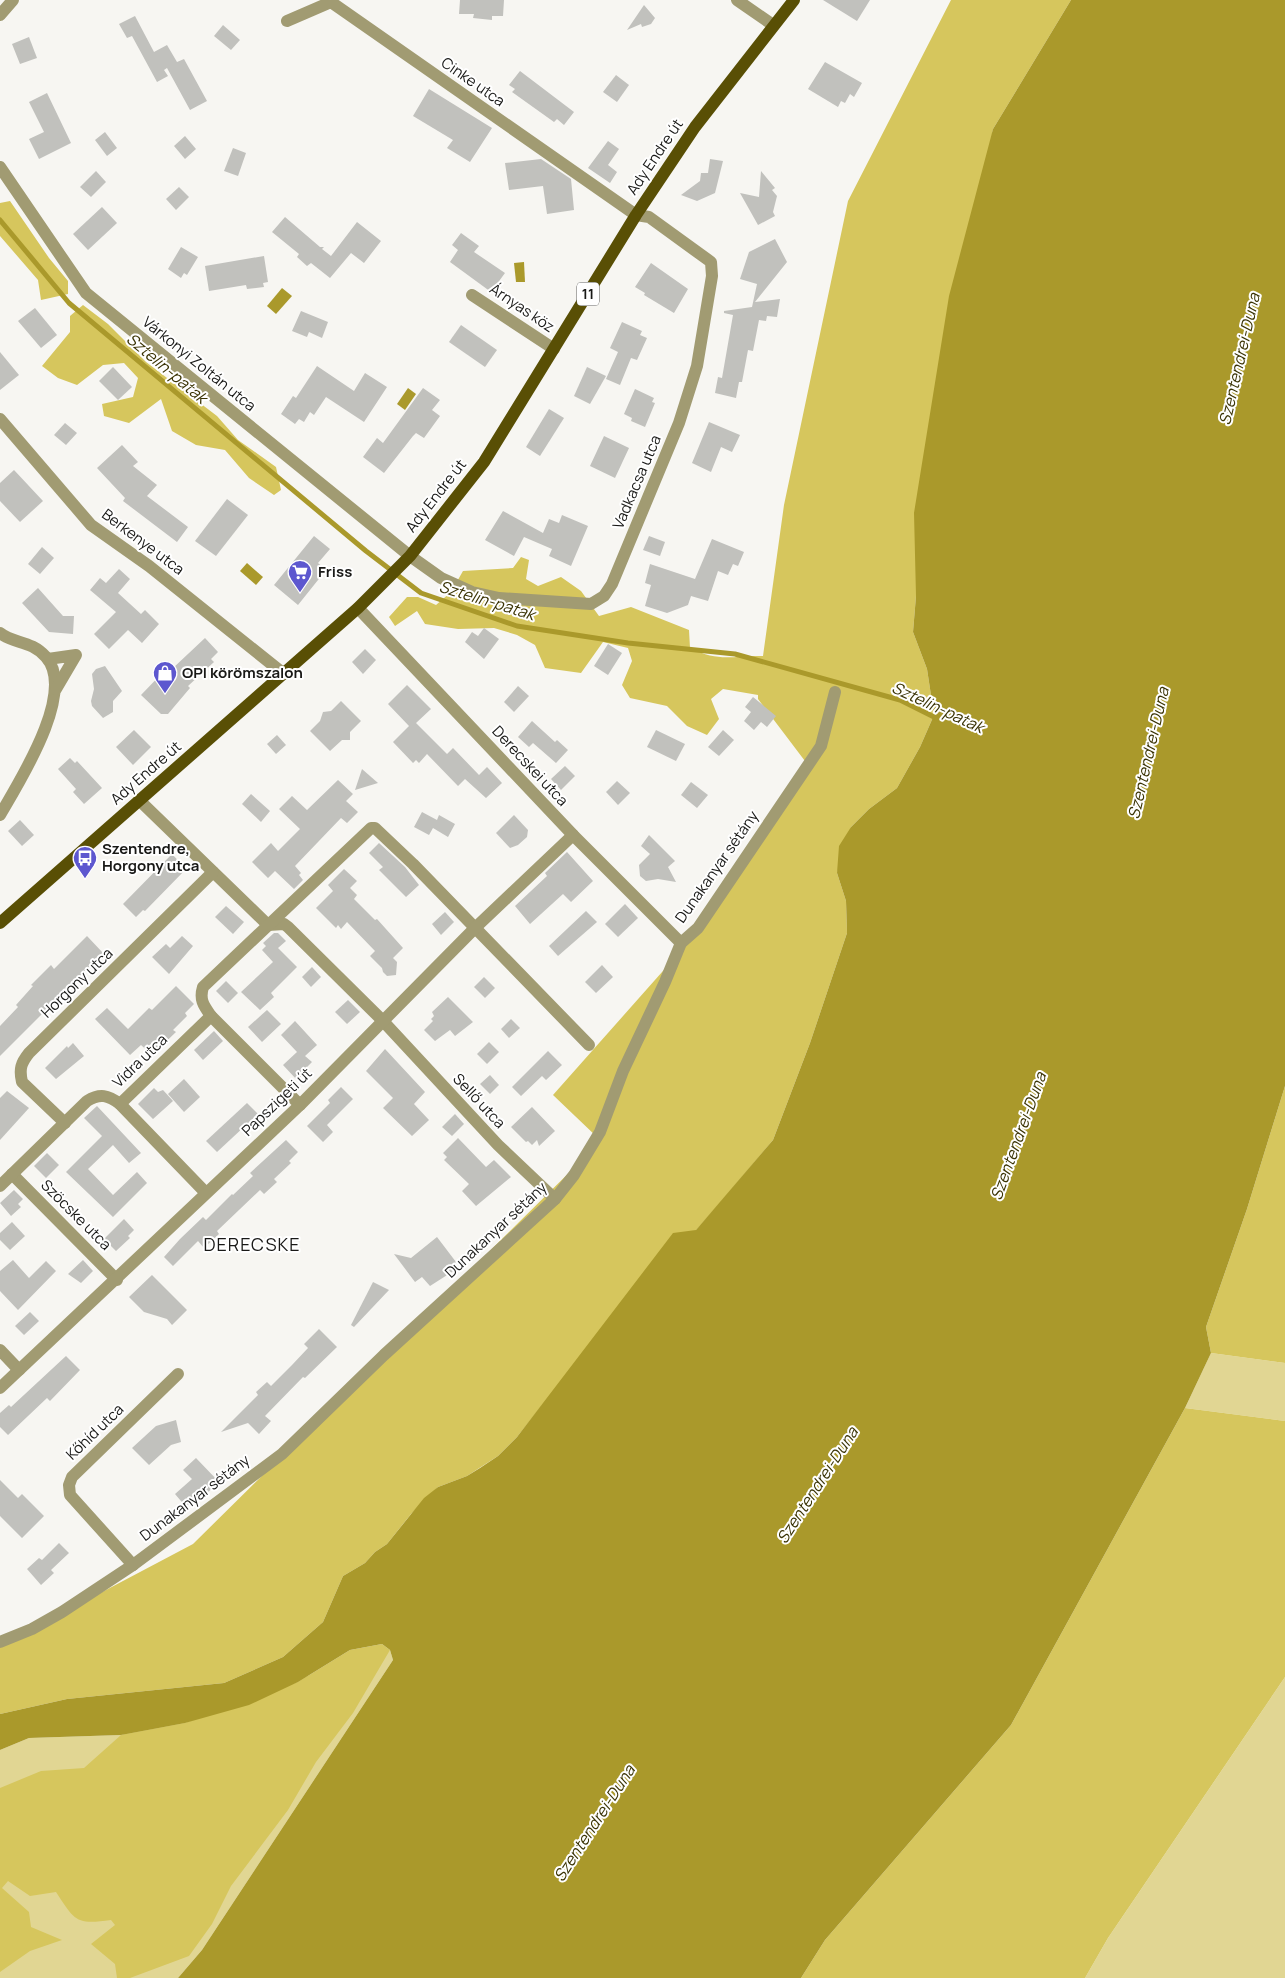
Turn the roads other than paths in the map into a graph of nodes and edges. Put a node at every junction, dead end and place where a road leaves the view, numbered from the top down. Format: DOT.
graph roads {
  1 [pos="13,0"];
  2 [pos="737,0"];
  3 [pos="794,0"];
  4 [pos="0,15"];
  5 [pos="287,21"];
  6 [pos="773,24"];
  7 [pos="0,167"];
  8 [pos="636,215"];
  9 [pos="472,295"];
  10 [pos="554,349"];
  11 [pos="0,419"];
  12 [pos="407,560"];
  13 [pos="358,608"];
  14 [pos="1,635"];
  15 [pos="48,658"];
  16 [pos="284,674"];
  17 [pos="56,689"];
  18 [pos="835,692"];
  19 [pos="139,800"];
  20 [pos="0,815"];
  21 [pos="573,835"];
  22 [pos="213,872"];
  23 [pos="0,923"];
  24 [pos="268,925"];
  25 [pos="475,928"];
  26 [pos="681,943"];
  27 [pos="211,1016"];
  28 [pos="382,1020"];
  29 [pos="589,1044"];
  30 [pos="120,1104"];
  31 [pos="300,1105"];
  32 [pos="65,1123"];
  33 [pos="12,1174"];
  34 [pos="0,1186"];
  35 [pos="205,1192"];
  36 [pos="555,1199"];
  37 [pos="117,1280"];
  38 [pos="0,1350"];
  39 [pos="19,1370"];
  40 [pos="178,1374"];
  41 [pos="0,1388"];
  42 [pos="133,1565"];
  43 [pos="0,1642"];
  1 -- 4 [label="street"];
  2 -- 6 [label="street"];
  3 -- 6 [label="main road, Ady Endre út / 11"];
  5 -- 8 [label="street, Cinke utca"];
  6 -- 8 [label="main road, Ady Endre út / 11"];
  7 -- 12 [label="street, Várkonyi Zoltán utca"];
  8 -- 10 [label="main road, Ady Endre út / 11"];
  8 -- 12 [label="street, Vadkacsa utca"];
  9 -- 10 [label="street, Árnyas köz"];
  10 -- 12 [label="main road, Ady Endre út / 11"];
  11 -- 16 [label="street, Berkenye utca"];
  12 -- 13 [label="main road, Ady Endre út / 11"];
  13 -- 16 [label="main road, Ady Endre út / 11"];
  13 -- 21 [label="street, Derecskei utca"];
  14 -- 15 [label="street"];
  15 -- 17 [label="street"];
  15 -- 17 [label="street"];
  16 -- 19 [label="main road, Ady Endre út / 11"];
  17 -- 20 [label="street"];
  18 -- 26 [label="street, Dunakanyar sétány"];
  19 -- 22 [label="street"];
  19 -- 23 [label="main road, Ady Endre út / 11"];
  21 -- 25 [label="street, Papszigeti út"];
  21 -- 26 [label="street, Derecskei utca"];
  22 -- 24 [label="street"];
  22 -- 32 [label="street, Horgony utca"];
  24 -- 25 [label="street"];
  24 -- 27 [label="street"];
  24 -- 28 [label="street"];
  25 -- 28 [label="street, Papszigeti út"];
  25 -- 29 [label="street"];
  26 -- 36 [label="street, Dunakanyar sétány"];
  27 -- 30 [label="street, Vidra utca"];
  27 -- 31 [label="street"];
  28 -- 31 [label="street, Papszigeti út"];
  28 -- 36 [label="street, Sellő utca"];
  30 -- 32 [label="street, Vidra utca"];
  30 -- 35 [label="street"];
  31 -- 35 [label="street, Papszigeti út"];
  32 -- 33 [label="street"];
  33 -- 34 [label="street"];
  33 -- 37 [label="street, Szöcske utca"];
  35 -- 37 [label="street, Papszigeti út"];
  36 -- 42 [label="street, Dunakanyar sétány"];
  37 -- 39 [label="street, Papszigeti út"];
  38 -- 39 [label="street"];
  39 -- 41 [label="street, Papszigeti út"];
  40 -- 42 [label="street, Kőhíd utca"];
  42 -- 43 [label="street, Dunakanyar sétány"];
}
